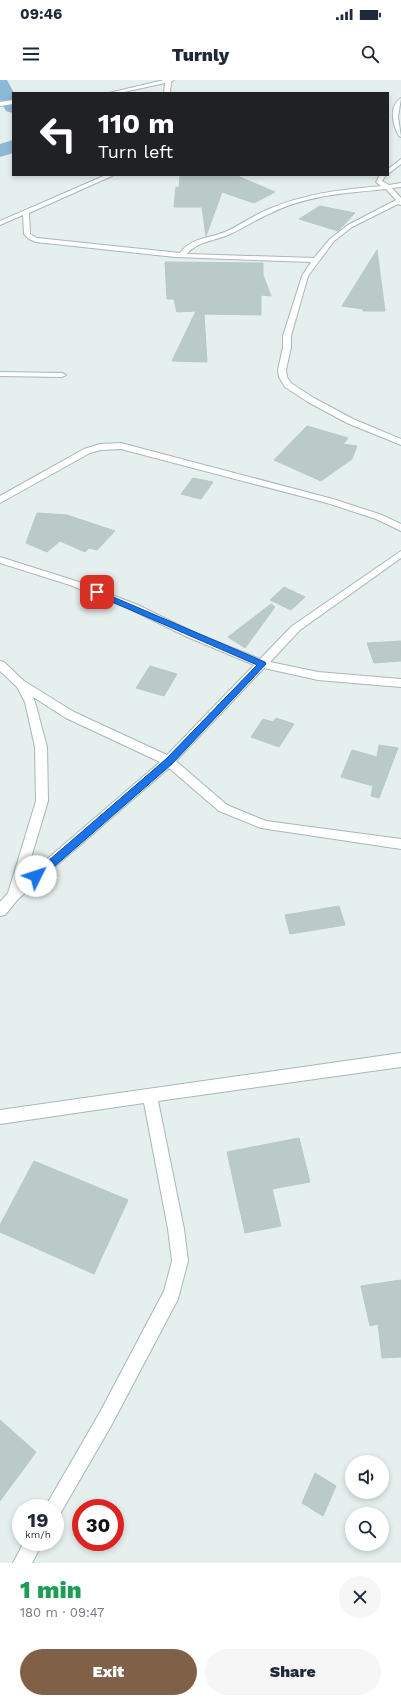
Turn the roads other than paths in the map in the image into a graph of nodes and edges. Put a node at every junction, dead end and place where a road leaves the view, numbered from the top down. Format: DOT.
graph roads {
  1 [pos="170,80"];
  2 [pos="116,92"];
  3 [pos="167,92"];
  4 [pos="401,100"];
  5 [pos="12,102"];
  6 [pos="0,104"];
  7 [pos="399,107"];
  8 [pos="399,126"];
  9 [pos="401,134"];
  10 [pos="401,161"];
  11 [pos="389,171"];
  12 [pos="110,176"];
  13 [pos="382,176"];
  14 [pos="401,185"];
  15 [pos="388,187"];
  16 [pos="400,202"];
  17 [pos="26,212"];
  18 [pos="0,223"];
  19 [pos="182,255"];
  20 [pos="316,260"];
  21 [pos="0,374"];
  22 [pos="62,375"];
  23 [pos="401,442"];
  24 [pos="0,500"];
  25 [pos="401,528"];
  26 [pos="401,554"];
  27 [pos="0,560"];
  28 [pos="262,664"];
  29 [pos="0,665"];
  30 [pos="401,683"];
  31 [pos="20,684"];
  32 [pos="169,762"];
  33 [pos="401,844"];
  34 [pos="12,897"];
  35 [pos="0,911"];
  36 [pos="401,1060"];
  37 [pos="150,1096"];
  38 [pos="0,1117"];
  39 [pos="59,1499"];
  40 [pos="29,1551"];
  41 [pos="22,1563"];
  1 -- 2 [label="street"];
  1 -- 3 [label="street"];
  4 -- 7 [label="street"];
  5 -- 6 [label="street"];
  7 -- 8 [label="street"];
  8 -- 9 [label="street"];
  10 -- 11 [label="street"];
  12 -- 17 [label="street"];
  13 -- 15 [label="street"];
  14 -- 15 [label="street"];
  15 -- 16 [label="street"];
  15 -- 19 [label="street"];
  16 -- 20 [label="street"];
  17 -- 18 [label="street"];
  17 -- 19 [label="street"];
  19 -- 20 [label="street"];
  20 -- 23 [label="street"];
  21 -- 22 [label="street"];
  24 -- 25 [label="street"];
  26 -- 28 [label="street"];
  27 -- 28 [label="street"];
  28 -- 30 [label="street"];
  28 -- 32 [label="street"];
  29 -- 31 [label="street"];
  31 -- 32 [label="street"];
  31 -- 34 [label="street"];
  32 -- 33 [label="street"];
  32 -- 34 [label="street"];
  34 -- 35 [label="street"];
  36 -- 37 [label="street"];
  37 -- 38 [label="street"];
  37 -- 39 [label="street"];
  40 -- 41 [label="street"];
}
